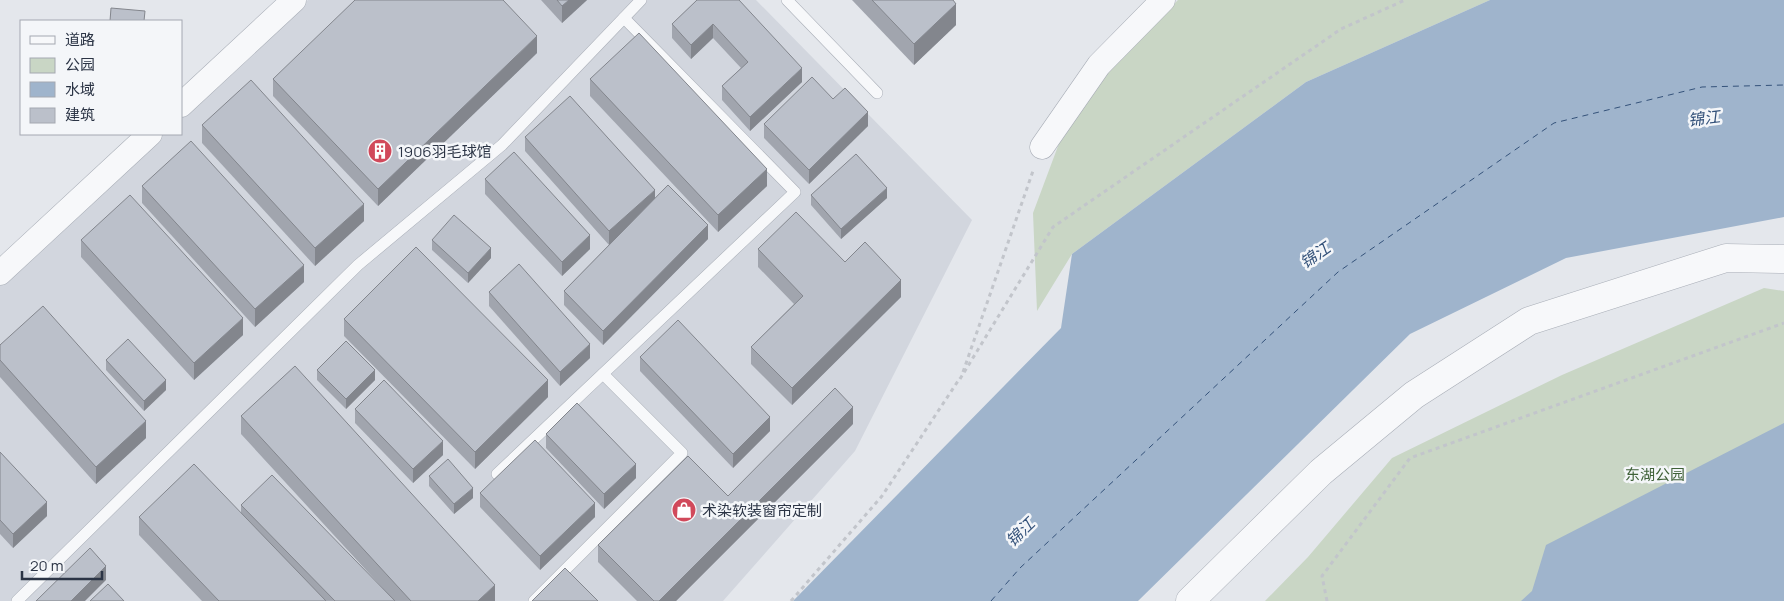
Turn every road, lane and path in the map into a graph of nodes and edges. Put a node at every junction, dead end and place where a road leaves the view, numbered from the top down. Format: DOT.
graph roads {
  1 [pos="294,0"];
  2 [pos="641,0"];
  3 [pos="787,0"];
  4 [pos="1163,0"];
  5 [pos="1405,0"];
  6 [pos="624,18"];
  7 [pos="877,93"];
  8 [pos="182,104"];
  9 [pos="149,135"];
  10 [pos="1042,147"];
  11 [pos="1784,259"];
  12 [pos="0,273"];
  13 [pos="1784,323"];
  14 [pos="603,374"];
  15 [pos="960,379"];
  16 [pos="497,474"];
  17 [pos="17,601"];
  18 [pos="534,601"];
  19 [pos="792,601"];
  20 [pos="1190,601"];
  21 [pos="1327,601"];
  1 -- 8 [label="street"];
  2 -- 6 [label="lane"];
  3 -- 7 [label="lane"];
  4 -- 10 [label="street"];
  5 -- 15 [label="path"];
  6 -- 14 [label="lane"];
  6 -- 17 [label="lane"];
  9 -- 12 [label="street"];
  10 -- 15 [label="path"];
  11 -- 20 [label="street"];
  13 -- 21 [label="path"];
  14 -- 16 [label="lane"];
  14 -- 18 [label="lane"];
  15 -- 19 [label="path"];
}
